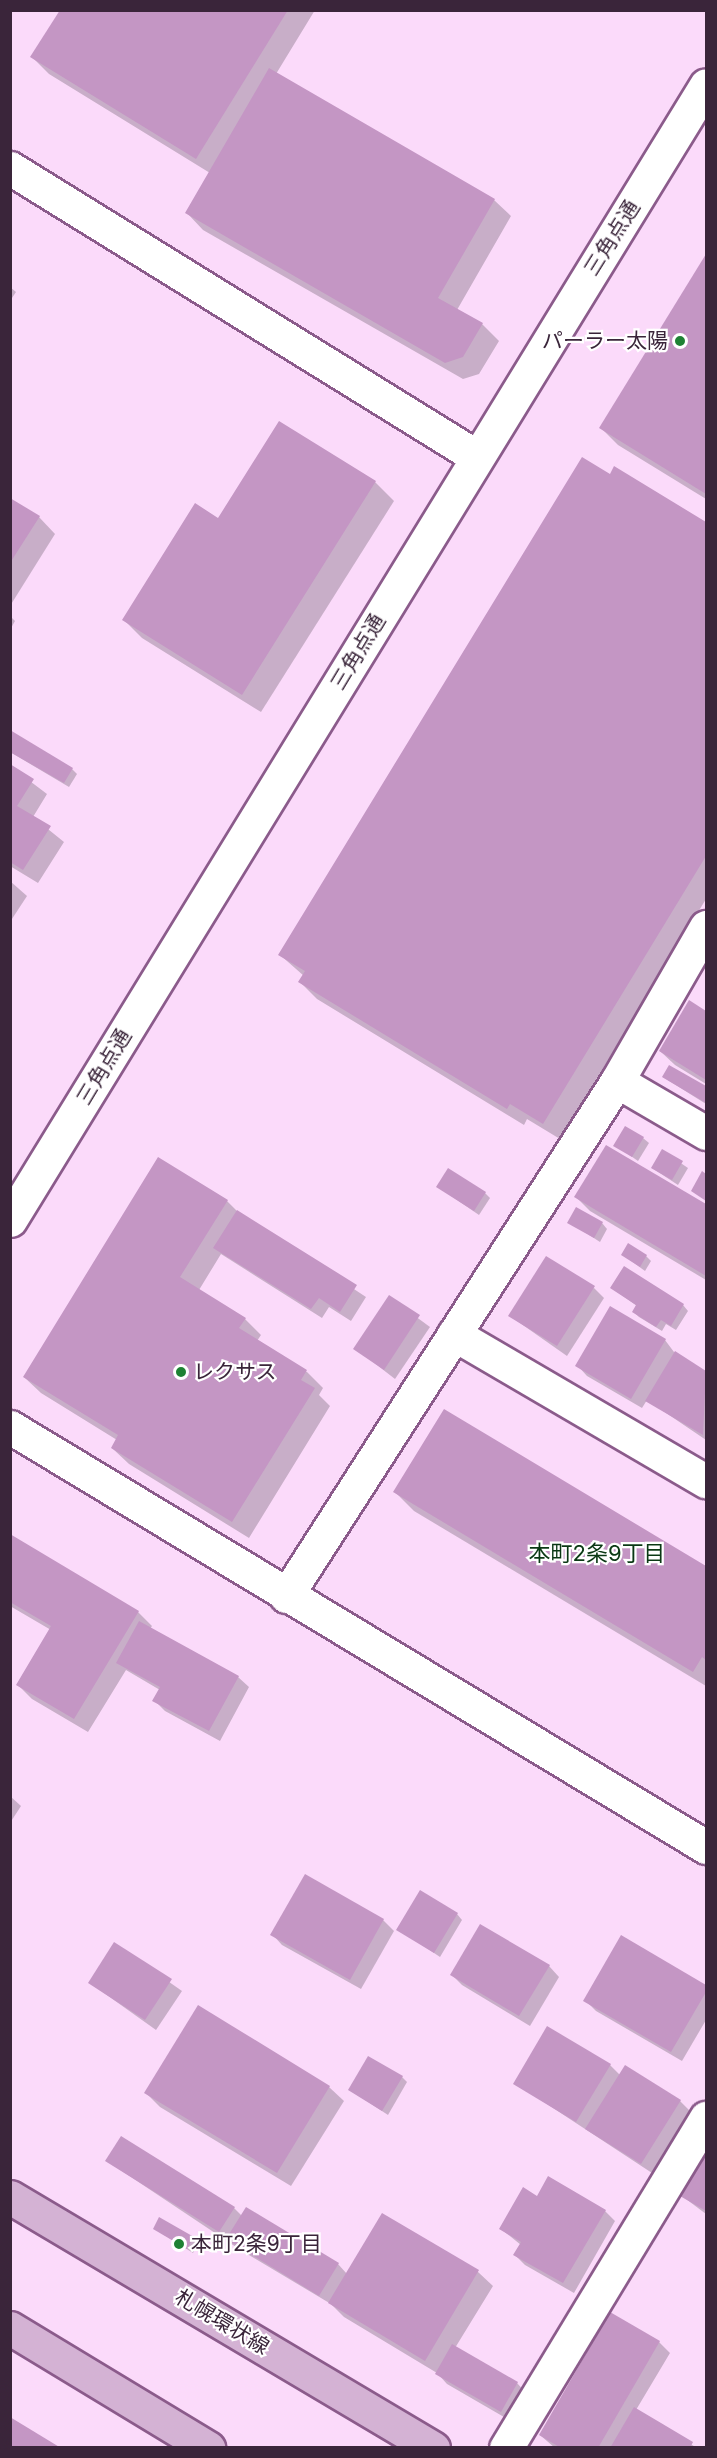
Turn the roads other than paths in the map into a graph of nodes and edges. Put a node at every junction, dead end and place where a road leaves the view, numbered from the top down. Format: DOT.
graph roads {
  1 [pos="706,85"];
  2 [pos="10,168"];
  3 [pos="477,457"];
  4 [pos="706,927"];
  5 [pos="616,1081"];
  6 [pos="706,1133"];
  7 [pos="10,1220"];
  8 [pos="454,1334"];
  9 [pos="10,1427"];
  10 [pos="706,1481"];
  11 [pos="286,1596"];
  12 [pos="706,1847"];
  13 [pos="706,2118"];
  14 [pos="10,2198"];
  15 [pos="10,2328"];
  16 [pos="208,2448"];
  17 [pos="433,2448"];
  18 [pos="506,2448"];
  1 -- 3 [label="street, 三角点通"];
  2 -- 3 [label="street"];
  3 -- 7 [label="street, 三角点通"];
  4 -- 5 [label="street"];
  5 -- 6 [label="street"];
  5 -- 8 [label="street"];
  8 -- 10 [label="street"];
  8 -- 11 [label="street"];
  9 -- 11 [label="street"];
  11 -- 12 [label="street"];
  13 -- 18 [label="street"];
  14 -- 17 [label="main road, 札幌環状線"];
  15 -- 16 [label="main road"];
}
